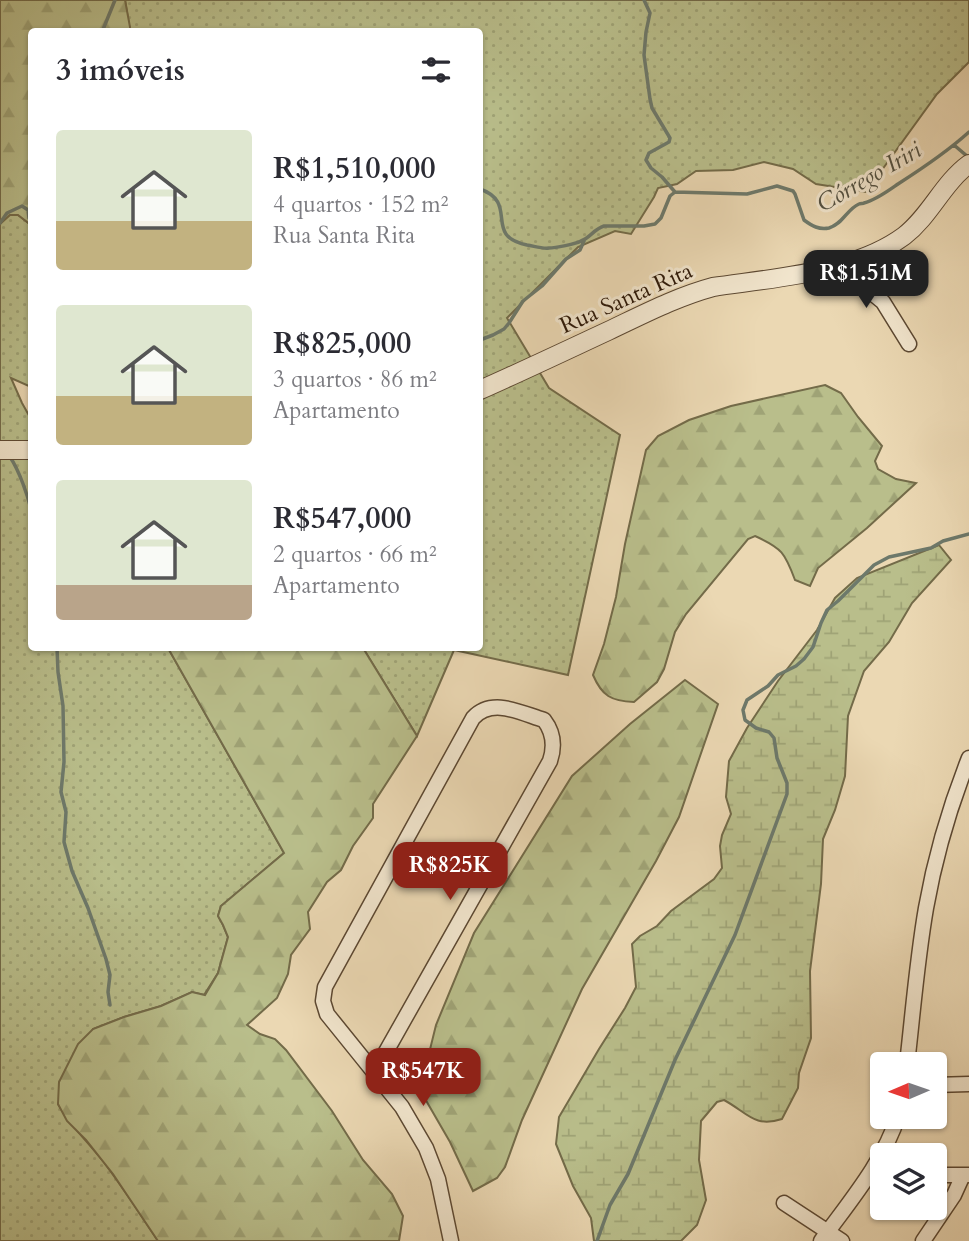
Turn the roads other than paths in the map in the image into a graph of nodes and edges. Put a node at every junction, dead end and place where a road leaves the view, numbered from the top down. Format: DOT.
graph roads {
  1 [pos="969,164"];
  2 [pos="833,268"];
  3 [pos="909,344"];
  4 [pos="483,389"];
  5 [pos="0,450"];
  6 [pos="28,450"];
  7 [pos="969,758"];
  8 [pos="908,1052"];
  9 [pos="374,1073"];
  10 [pos="947,1084"];
  11 [pos="969,1084"];
  12 [pos="947,1175"];
  13 [pos="966,1175"];
  14 [pos="870,1180"];
  15 [pos="784,1203"];
  16 [pos="824,1236"];
  17 [pos="451,1241"];
  18 [pos="842,1241"];
  19 [pos="923,1241"];
  1 -- 2 [label="street, Rua Santa Rita"];
  2 -- 3 [label="street"];
  2 -- 4 [label="street, Rua Santa Rita"];
  5 -- 6 [label="street"];
  7 -- 8 [label="street"];
  9 -- 9 [label="street"];
  9 -- 17 [label="street"];
  10 -- 11 [label="street"];
  12 -- 13 [label="street"];
  13 -- 19 [label="street"];
  14 -- 16 [label="street"];
  15 -- 16 [label="street"];
  16 -- 18 [label="street"];
}
